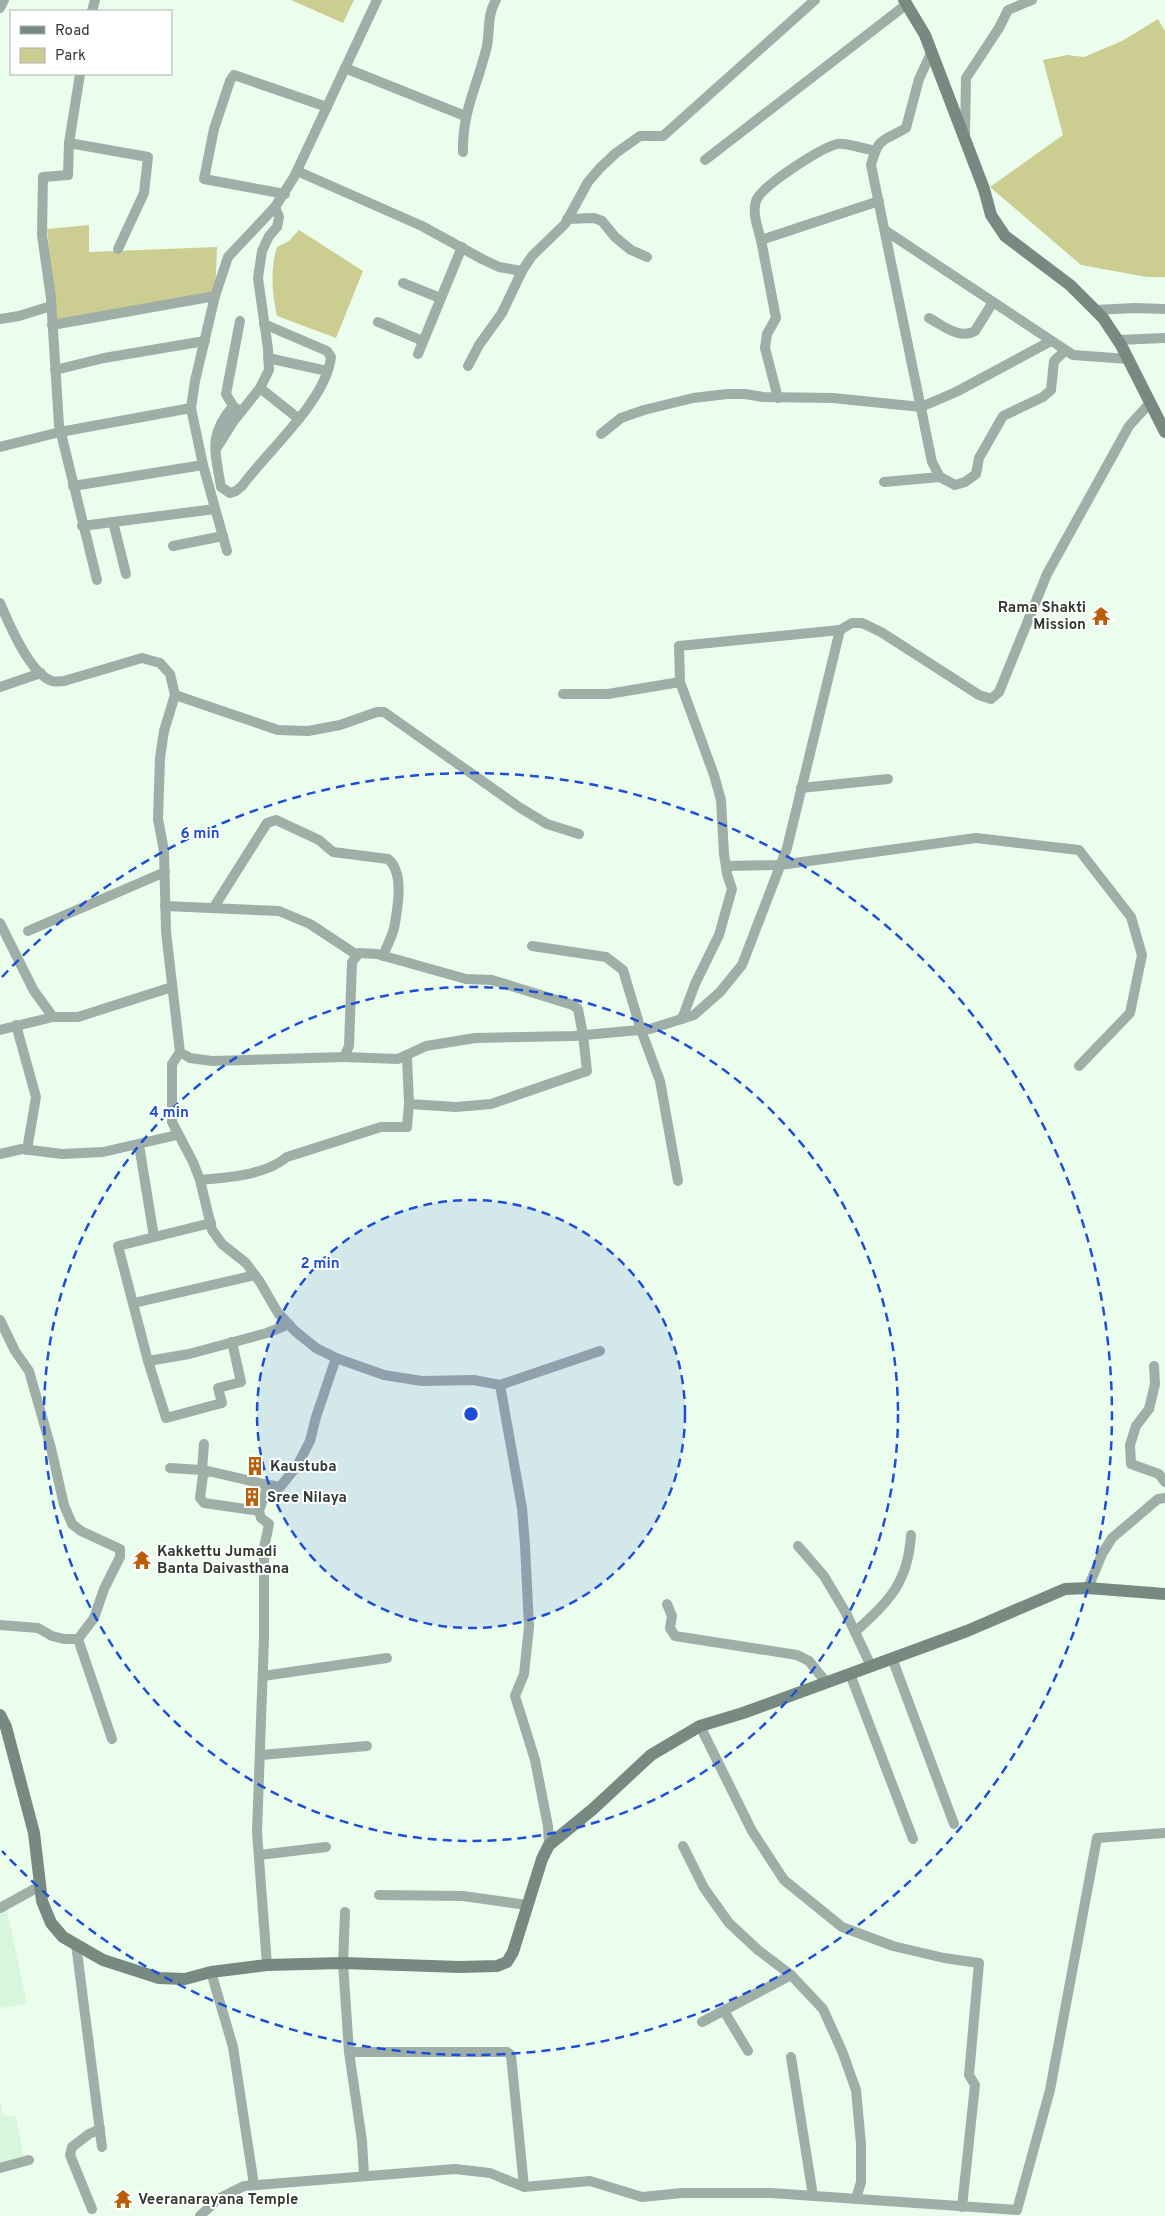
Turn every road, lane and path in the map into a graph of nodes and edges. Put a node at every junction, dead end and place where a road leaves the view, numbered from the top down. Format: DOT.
graph roads {
  1 [pos="4,0"];
  2 [pos="377,0"];
  3 [pos="496,0"];
  4 [pos="815,0"];
  5 [pos="1032,0"];
  6 [pos="905,2"];
  7 [pos="0,8"];
  8 [pos="932,51"];
  9 [pos="345,68"];
  10 [pos="80,75"];
  11 [pos="327,107"];
  12 [pos="465,116"];
  13 [pos="965,138"];
  14 [pos="69,143"];
  15 [pos="875,151"];
  16 [pos="463,152"];
  17 [pos="705,160"];
  18 [pos="297,171"];
  19 [pos="285,194"];
  20 [pos="880,201"];
  21 [pos="275,207"];
  22 [pos="264,218"];
  23 [pos="567,219"];
  24 [pos="886,231"];
  25 [pos="269,236"];
  26 [pos="761,240"];
  27 [pos="462,247"];
  28 [pos="118,249"];
  29 [pos="647,258"];
  30 [pos="522,271"];
  31 [pos="403,283"];
  32 [pos="215,296"];
  33 [pos="440,298"];
  34 [pos="993,302"];
  35 [pos="51,306"];
  36 [pos="1165,309"];
  37 [pos="1095,310"];
  38 [pos="929,318"];
  39 [pos="0,319"];
  40 [pos="240,321"];
  41 [pos="378,322"];
  42 [pos="264,324"];
  43 [pos="52,325"];
  44 [pos="1165,338"];
  45 [pos="1117,340"];
  46 [pos="205,341"];
  47 [pos="1051,341"];
  48 [pos="423,342"];
  49 [pos="1065,350"];
  50 [pos="418,354"];
  51 [pos="268,358"];
  52 [pos="1128,359"];
  53 [pos="468,366"];
  54 [pos="55,370"];
  55 [pos="327,371"];
  56 [pos="260,388"];
  57 [pos="778,398"];
  58 [pos="1149,404"];
  59 [pos="921,407"];
  60 [pos="191,408"];
  61 [pos="237,409"];
  62 [pos="299,419"];
  63 [pos="60,432"];
  64 [pos="1165,432"];
  65 [pos="601,434"];
  66 [pos="0,447"];
  67 [pos="203,465"];
  68 [pos="940,477"];
  69 [pos="884,482"];
  70 [pos="73,486"];
  71 [pos="215,510"];
  72 [pos="113,522"];
  73 [pos="82,526"];
  74 [pos="223,536"];
  75 [pos="173,546"];
  76 [pos="227,551"];
  77 [pos="126,574"];
  78 [pos="97,580"];
  79 [pos="0,603"];
  80 [pos="840,630"];
  81 [pos="41,673"];
  82 [pos="680,682"];
  83 [pos="0,687"];
  84 [pos="563,694"];
  85 [pos="175,695"];
  86 [pos="888,779"];
  87 [pos="801,788"];
  88 [pos="579,834"];
  89 [pos="780,865"];
  90 [pos="726,866"];
  91 [pos="165,872"];
  92 [pos="165,906"];
  93 [pos="214,907"];
  94 [pos="0,923"];
  95 [pos="28,931"];
  96 [pos="532,946"];
  97 [pos="357,955"];
  98 [pos="383,956"];
  99 [pos="172,987"];
  100 [pos="53,1017"];
  101 [pos="682,1019"];
  102 [pos="16,1026"];
  103 [pos="0,1030"];
  104 [pos="641,1030"];
  105 [pos="583,1036"];
  106 [pos="180,1052"];
  107 [pos="407,1057"];
  108 [pos="344,1058"];
  109 [pos="1079,1066"];
  110 [pos="409,1104"];
  111 [pos="178,1134"];
  112 [pos="139,1145"];
  113 [pos="27,1150"];
  114 [pos="0,1154"];
  115 [pos="200,1180"];
  116 [pos="678,1182"];
  117 [pos="211,1223"];
  118 [pos="154,1237"];
  119 [pos="255,1275"];
  120 [pos="134,1303"];
  121 [pos="0,1320"];
  122 [pos="289,1324"];
  123 [pos="232,1342"];
  124 [pos="600,1352"];
  125 [pos="336,1358"];
  126 [pos="148,1361"];
  127 [pos="1154,1366"];
  128 [pos="500,1385"];
  129 [pos="204,1444"];
  130 [pos="170,1468"];
  131 [pos="204,1472"];
  132 [pos="1165,1482"];
  133 [pos="268,1485"];
  134 [pos="1165,1498"];
  135 [pos="259,1511"];
  136 [pos="911,1535"];
  137 [pos="798,1546"];
  138 [pos="1088,1588"];
  139 [pos="1165,1594"];
  140 [pos="667,1604"];
  141 [pos="0,1625"];
  142 [pos="855,1632"];
  143 [pos="78,1639"];
  144 [pos="387,1658"];
  145 [pos="892,1658"];
  146 [pos="871,1666"];
  147 [pos="850,1674"];
  148 [pos="263,1676"];
  149 [pos="826,1682"];
  150 [pos="0,1716"];
  151 [pos="700,1726"];
  152 [pos="112,1740"];
  153 [pos="367,1746"];
  154 [pos="261,1754"];
  155 [pos="954,1824"];
  156 [pos="1165,1833"];
  157 [pos="914,1839"];
  158 [pos="549,1845"];
  159 [pos="683,1846"];
  160 [pos="326,1847"];
  161 [pos="259,1855"];
  162 [pos="40,1886"];
  163 [pos="379,1895"];
  164 [pos="527,1905"];
  165 [pos="0,1908"];
  166 [pos="345,1912"];
  167 [pos="76,1944"];
  168 [pos="343,1963"];
  169 [pos="267,1965"];
  170 [pos="211,1972"];
  171 [pos="791,1975"];
  172 [pos="724,2011"];
  173 [pos="702,2022"];
  174 [pos="748,2051"];
  175 [pos="349,2052"];
  176 [pos="791,2057"];
  177 [pos="100,2129"];
  178 [pos="102,2147"];
  179 [pos="29,2160"];
  180 [pos="0,2168"];
  181 [pos="364,2176"];
  182 [pos="254,2185"];
  183 [pos="524,2187"];
  184 [pos="813,2196"];
  185 [pos="856,2199"];
  186 [pos="962,2206"];
  187 [pos="92,2209"];
  188 [pos="200,2216"];
  1 -- 7 [label="street"];
  2 -- 9 [label="street"];
  3 -- 12 [label="street"];
  4 -- 23 [label="street"];
  5 -- 13 [label="street"];
  6 -- 8 [label="street"];
  6 -- 17 [label="street"];
  8 -- 13 [label="street"];
  8 -- 15 [label="street"];
  9 -- 11 [label="street"];
  9 -- 12 [label="street"];
  10 -- 14 [label="street"];
  11 -- 18 [label="street"];
  11 -- 19 [label="street"];
  12 -- 16 [label="street"];
  13 -- 37 [label="street"];
  14 -- 28 [label="street"];
  14 -- 35 [label="street"];
  15 -- 20 [label="street"];
  15 -- 26 [label="street"];
  18 -- 19 [label="street"];
  18 -- 27 [label="street"];
  19 -- 21 [label="street"];
  20 -- 24 [label="street"];
  20 -- 26 [label="street"];
  21 -- 22 [label="street"];
  21 -- 25 [label="street"];
  22 -- 25 [label="street"];
  22 -- 32 [label="street"];
  23 -- 29 [label="street"];
  23 -- 30 [label="street"];
  24 -- 34 [label="street"];
  24 -- 59 [label="street"];
  25 -- 42 [label="street"];
  26 -- 57 [label="street"];
  27 -- 30 [label="street"];
  27 -- 33 [label="street"];
  30 -- 53 [label="street"];
  31 -- 33 [label="street"];
  32 -- 43 [label="street"];
  32 -- 46 [label="street"];
  33 -- 48 [label="street"];
  34 -- 38 [label="street"];
  34 -- 47 [label="street"];
  35 -- 39 [label="street"];
  35 -- 43 [label="street"];
  36 -- 37 [label="street"];
  37 -- 45 [label="street"];
  40 -- 61 [label="street"];
  41 -- 48 [label="street"];
  42 -- 51 [label="street"];
  42 -- 55 [label="street"];
  43 -- 54 [label="street"];
  44 -- 45 [label="street"];
  45 -- 52 [label="street"];
  46 -- 54 [label="street"];
  46 -- 60 [label="street"];
  47 -- 49 [label="street"];
  47 -- 59 [label="street"];
  48 -- 50 [label="street"];
  49 -- 52 [label="street"];
  49 -- 68 [label="street"];
  51 -- 55 [label="street"];
  51 -- 56 [label="street"];
  52 -- 58 [label="street"];
  54 -- 63 [label="street"];
  55 -- 62 [label="street"];
  56 -- 61 [label="street"];
  56 -- 62 [label="street"];
  57 -- 59 [label="street"];
  57 -- 65 [label="street"];
  58 -- 64 [label="street"];
  58 -- 80 [label="street"];
  59 -- 68 [label="street"];
  60 -- 63 [label="street"];
  60 -- 67 [label="street"];
  61 -- 62 [label="street"];
  63 -- 66 [label="street"];
  63 -- 70 [label="street"];
  67 -- 70 [label="street"];
  67 -- 71 [label="street"];
  68 -- 69 [label="street"];
  70 -- 73 [label="street"];
  71 -- 72 [label="street"];
  71 -- 74 [label="street"];
  72 -- 73 [label="street"];
  72 -- 77 [label="street"];
  73 -- 78 [label="street"];
  74 -- 75 [label="street"];
  74 -- 76 [label="street"];
  79 -- 81 [label="street"];
  80 -- 82 [label="street"];
  80 -- 87 [label="street"];
  81 -- 83 [label="street"];
  81 -- 85 [label="street"];
  82 -- 84 [label="street"];
  82 -- 90 [label="street"];
  85 -- 88 [label="street"];
  85 -- 91 [label="street"];
  86 -- 87 [label="street"];
  87 -- 89 [label="street"];
  89 -- 90 [label="street"];
  89 -- 101 [label="street"];
  89 -- 109 [label="street"];
  90 -- 101 [label="street"];
  91 -- 92 [label="street"];
  91 -- 95 [label="street"];
  92 -- 93 [label="street"];
  92 -- 99 [label="street"];
  93 -- 97 [label="street"];
  93 -- 98 [label="street"];
  94 -- 100 [label="street"];
  96 -- 104 [label="street"];
  97 -- 98 [label="street"];
  97 -- 108 [label="street"];
  98 -- 105 [label="street"];
  99 -- 100 [label="street"];
  99 -- 106 [label="street"];
  100 -- 102 [label="street"];
  101 -- 104 [label="street"];
  102 -- 103 [label="street"];
  102 -- 113 [label="street"];
  104 -- 105 [label="street"];
  104 -- 116 [label="street"];
  105 -- 107 [label="street"];
  105 -- 110 [label="street"];
  106 -- 108 [label="street"];
  106 -- 111 [label="street"];
  107 -- 108 [label="street"];
  107 -- 110 [label="street"];
  110 -- 115 [label="street"];
  111 -- 112 [label="street"];
  111 -- 115 [label="street"];
  112 -- 113 [label="street"];
  112 -- 118 [label="street"];
  113 -- 114 [label="street"];
  115 -- 117 [label="street"];
  117 -- 118 [label="street"];
  117 -- 119 [label="street"];
  118 -- 120 [label="street"];
  119 -- 120 [label="street"];
  119 -- 122 [label="street"];
  120 -- 126 [label="street"];
  121 -- 143 [label="street"];
  122 -- 123 [label="street"];
  122 -- 125 [label="street"];
  123 -- 126 [label="street"];
  123 -- 126 [label="street"];
  124 -- 128 [label="street"];
  125 -- 128 [label="street"];
  125 -- 133 [label="street"];
  127 -- 132 [label="street"];
  128 -- 158 [label="street"];
  129 -- 131 [label="street"];
  130 -- 131 [label="street"];
  131 -- 133 [label="street"];
  131 -- 135 [label="street"];
  133 -- 135 [label="street"];
  134 -- 138 [label="street"];
  135 -- 148 [label="street"];
  136 -- 142 [label="street"];
  137 -- 142 [label="street"];
  138 -- 139 [label="street"];
  138 -- 145 [label="street"];
  140 -- 149 [label="street"];
  141 -- 143 [label="street"];
  142 -- 146 [label="street"];
  143 -- 152 [label="street"];
  144 -- 148 [label="street"];
  145 -- 146 [label="street"];
  145 -- 155 [label="street"];
  146 -- 147 [label="street"];
  147 -- 149 [label="street"];
  147 -- 157 [label="street"];
  148 -- 154 [label="street"];
  149 -- 151 [label="street"];
  150 -- 162 [label="street"];
  151 -- 158 [label="street"];
  151 -- 186 [label="street"];
  153 -- 154 [label="street"];
  154 -- 161 [label="street"];
  156 -- 186 [label="street"];
  158 -- 164 [label="street"];
  159 -- 171 [label="street"];
  160 -- 161 [label="street"];
  161 -- 169 [label="street"];
  162 -- 165 [label="street"];
  162 -- 167 [label="street"];
  163 -- 164 [label="street"];
  164 -- 168 [label="street"];
  166 -- 168 [label="street"];
  167 -- 170 [label="street"];
  167 -- 177 [label="street"];
  168 -- 169 [label="street"];
  168 -- 175 [label="street"];
  169 -- 170 [label="street"];
  170 -- 182 [label="street"];
  171 -- 172 [label="street"];
  171 -- 185 [label="street"];
  172 -- 173 [label="street"];
  172 -- 174 [label="street"];
  175 -- 181 [label="street"];
  175 -- 183 [label="street"];
  176 -- 184 [label="street"];
  177 -- 178 [label="street"];
  177 -- 187 [label="street"];
  179 -- 180 [label="street"];
  181 -- 182 [label="street"];
  181 -- 183 [label="street"];
  182 -- 188 [label="street"];
  183 -- 184 [label="street"];
  184 -- 185 [label="street"];
  185 -- 186 [label="street"];
}
